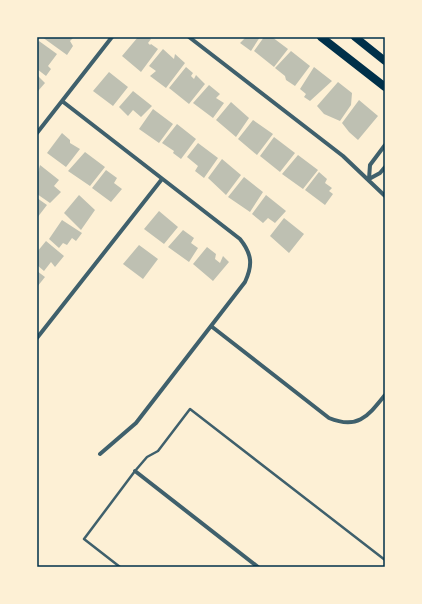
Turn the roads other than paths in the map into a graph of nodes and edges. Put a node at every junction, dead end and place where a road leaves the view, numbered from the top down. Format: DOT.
graph roads {
  1 [pos="112,37"];
  2 [pos="189,37"];
  3 [pos="320,37"];
  4 [pos="355,37"];
  5 [pos="385,60"];
  6 [pos="385,87"];
  7 [pos="62,101"];
  8 [pos="37,133"];
  9 [pos="385,145"];
  10 [pos="385,167"];
  11 [pos="162,179"];
  12 [pos="369,179"];
  13 [pos="385,196"];
  14 [pos="211,326"];
  15 [pos="37,338"];
  16 [pos="385,394"];
  17 [pos="100,454"];
  18 [pos="135,471"];
  19 [pos="385,560"];
  20 [pos="120,567"];
  21 [pos="258,567"];
  1 -- 7 [label="street"];
  2 -- 12 [label="street"];
  3 -- 6 [label="main road"];
  4 -- 5 [label="main road"];
  7 -- 8 [label="street"];
  7 -- 11 [label="street"];
  9 -- 12 [label="street"];
  10 -- 12 [label="street"];
  11 -- 14 [label="street"];
  11 -- 15 [label="street"];
  12 -- 13 [label="street"];
  14 -- 16 [label="street"];
  14 -- 17 [label="street"];
  18 -- 19 [label="lane"];
  18 -- 20 [label="lane"];
  18 -- 21 [label="street"];
}
